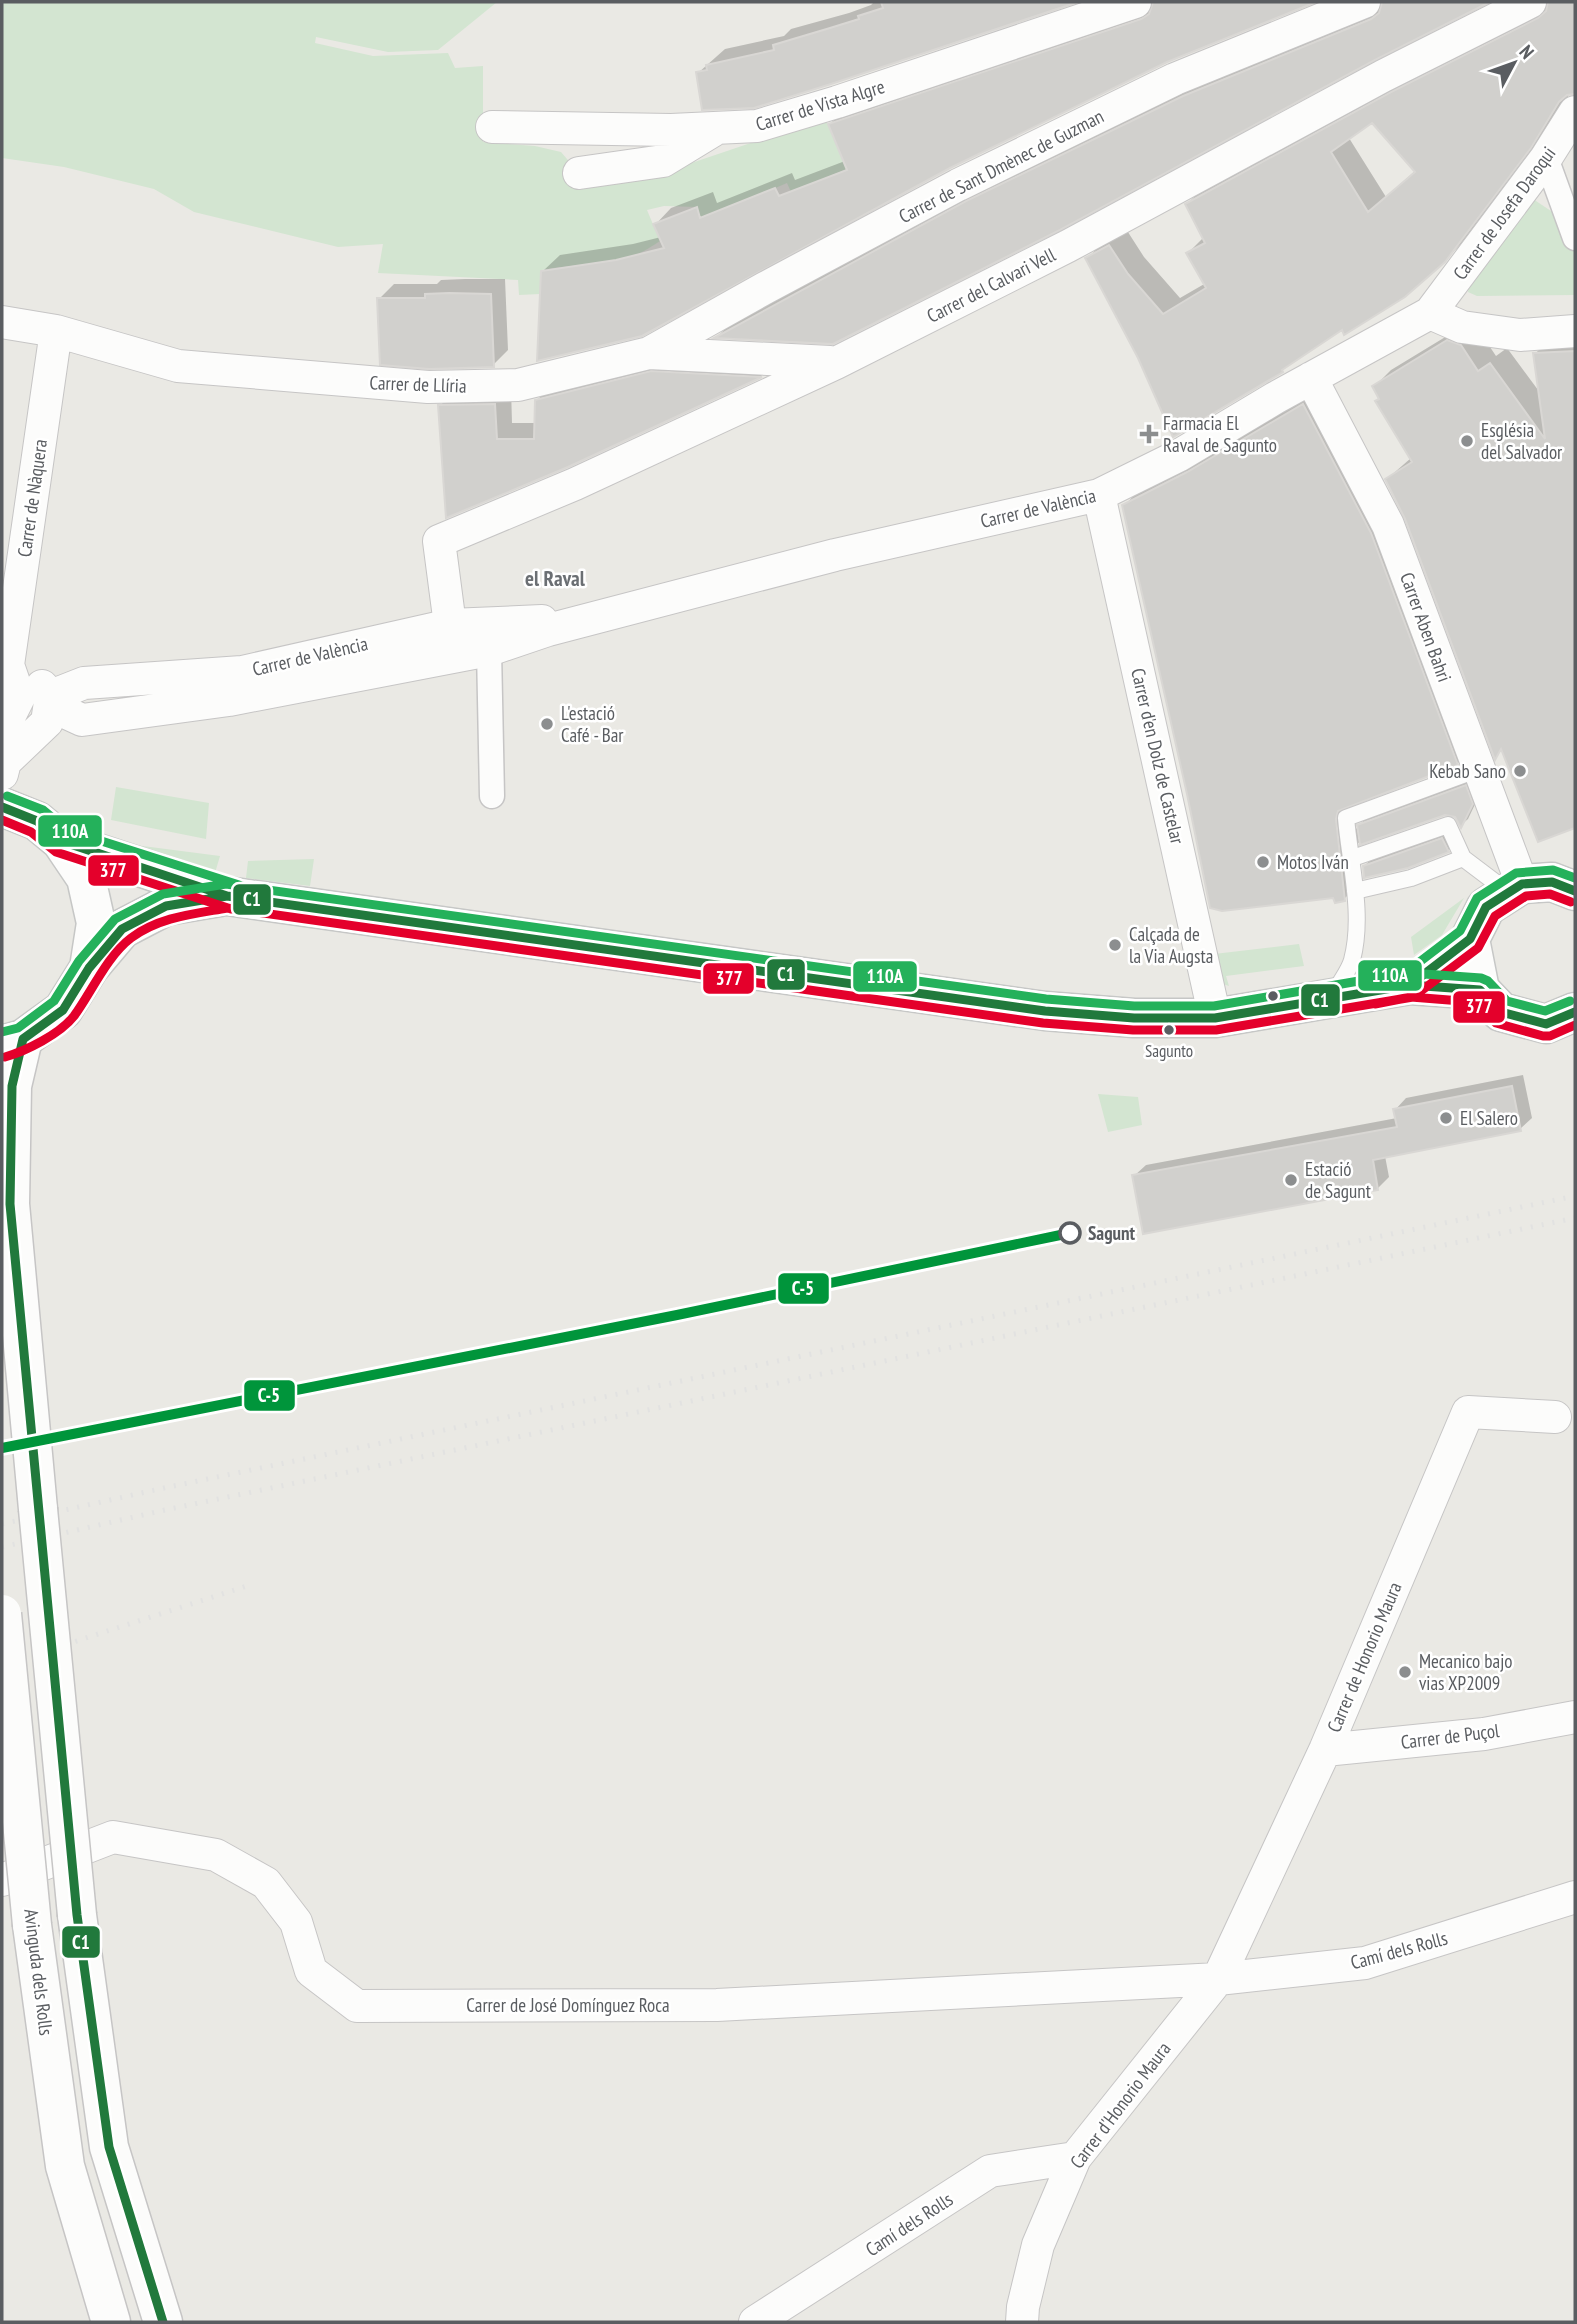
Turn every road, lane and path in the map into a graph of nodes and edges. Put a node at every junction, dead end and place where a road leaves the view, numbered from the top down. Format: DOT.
graph roads {
  1 [pos="1135,2"];
  2 [pos="1364,2"];
  3 [pos="1530,2"];
  4 [pos="1575,112"];
  5 [pos="492,127"];
  6 [pos="719,128"];
  7 [pos="1546,158"];
  8 [pos="579,173"];
  9 [pos="1575,239"];
  10 [pos="1430,313"];
  11 [pos="2,323"];
  12 [pos="56,331"];
  13 [pos="1575,331"];
  14 [pos="649,353"];
  15 [pos="836,363"];
  16 [pos="1311,377"];
  17 [pos="1099,495"];
  18 [pos="450,625"];
  19 [pos="548,630"];
  20 [pos="489,650"];
  21 [pos="5,664"];
  22 [pos="62,700"];
  23 [pos="3,729"];
  24 [pos="1479,769"];
  25 [pos="3,794"];
  26 [pos="492,796"];
  27 [pos="61,841"];
  28 [pos="1463,858"];
  29 [pos="1350,859"];
  30 [pos="1516,888"];
  31 [pos="1355,891"];
  32 [pos="1575,891"];
  33 [pos="227,896"];
  34 [pos="1470,939"];
  35 [pos="89,968"];
  36 [pos="1410,985"];
  37 [pos="1480,990"];
  38 [pos="1331,999"];
  39 [pos="1575,1012"];
  40 [pos="1215,1018"];
  41 [pos="12,1042"];
  42 [pos="1555,1417"];
  43 [pos="2,1614"];
  44 [pos="1575,1717"];
  45 [pos="1325,1750"];
  46 [pos="2,1880"];
  47 [pos="1575,1897"];
  48 [pos="1218,1979"];
  49 [pos="1075,2158"];
  50 [pos="111,2322"];
  51 [pos="163,2322"];
  52 [pos="755,2322"];
  53 [pos="1022,2322"];
  1 -- 6 [label="street, Carrer de Vista Algre"];
  2 -- 14 [label="street, Carrer de Sant Dmènec de Guzman"];
  3 -- 15 [label="street, Carrer del Calvari Vell"];
  4 -- 7 [label="street, Carrer de Josefa Daroqui"];
  5 -- 6 [label="street, Carrer de Vista Algre"];
  6 -- 8 [label="street"];
  7 -- 9 [label="street"];
  7 -- 10 [label="street, Carrer de Josefa Daroqui"];
  10 -- 13 [label="street"];
  10 -- 16 [label="street, Carrer de València"];
  11 -- 12 [label="street, Carrer de Llíria"];
  12 -- 14 [label="street, Carrer de Llíria"];
  12 -- 21 [label="street, Carrer de Nàquera"];
  14 -- 15 [label="street, Carrer de Llíria"];
  15 -- 18 [label="street, Carrer del Calvari Vell"];
  16 -- 17 [label="street, Carrer de València"];
  16 -- 24 [label="street, Carrer Aben Bahri"];
  17 -- 19 [label="street, Carrer de València"];
  17 -- 40 [label="street, Carrer d'en Dolz de Castelar"];
  18 -- 19 [label="street, Carrer de València"];
  18 -- 22 [label="street, Carrer de València"];
  19 -- 20 [label="street, Carrer de València"];
  20 -- 22 [label="street, Carrer de València"];
  20 -- 26 [label="street"];
  21 -- 22 [label="street"];
  21 -- 23 [label="street"];
  22 -- 25 [label="street"];
  24 -- 29 [label="lane"];
  24 -- 30 [label="street, Carrer Aben Bahri"];
  25 -- 27 [label="main road"];
  27 -- 33 [label="main road"];
  27 -- 35 [label="main road"];
  28 -- 29 [label="lane"];
  28 -- 30 [label="lane"];
  28 -- 31 [label="lane"];
  29 -- 31 [label="lane"];
  30 -- 32 [label="main road"];
  30 -- 34 [label="main road"];
  31 -- 38 [label="lane"];
  33 -- 35 [label="main road"];
  33 -- 40 [label="main road"];
  34 -- 36 [label="main road"];
  34 -- 37 [label="main road"];
  35 -- 41 [label="main road"];
  36 -- 37 [label="main road"];
  36 -- 38 [label="main road"];
  37 -- 39 [label="main road"];
  38 -- 40 [label="main road"];
  41 -- 51 [label="main road, bridge"];
  42 -- 45 [label="street, Carrer de Honorio Maura"];
  43 -- 50 [label="main road, Avinguda dels Rolls, bridge"];
  44 -- 45 [label="street, Carrer de Puçol"];
  45 -- 48 [label="street, Carrer de Honorio Maura"];
  46 -- 48 [label="street, Carrer de José Domínguez Roca"];
  47 -- 48 [label="street, Camí dels Rolls"];
  48 -- 49 [label="street, Carrer d'Honorio Maura"];
  49 -- 52 [label="street, Camí dels Rolls"];
  49 -- 53 [label="street, Carrer d'Honorio Maura"];
}
